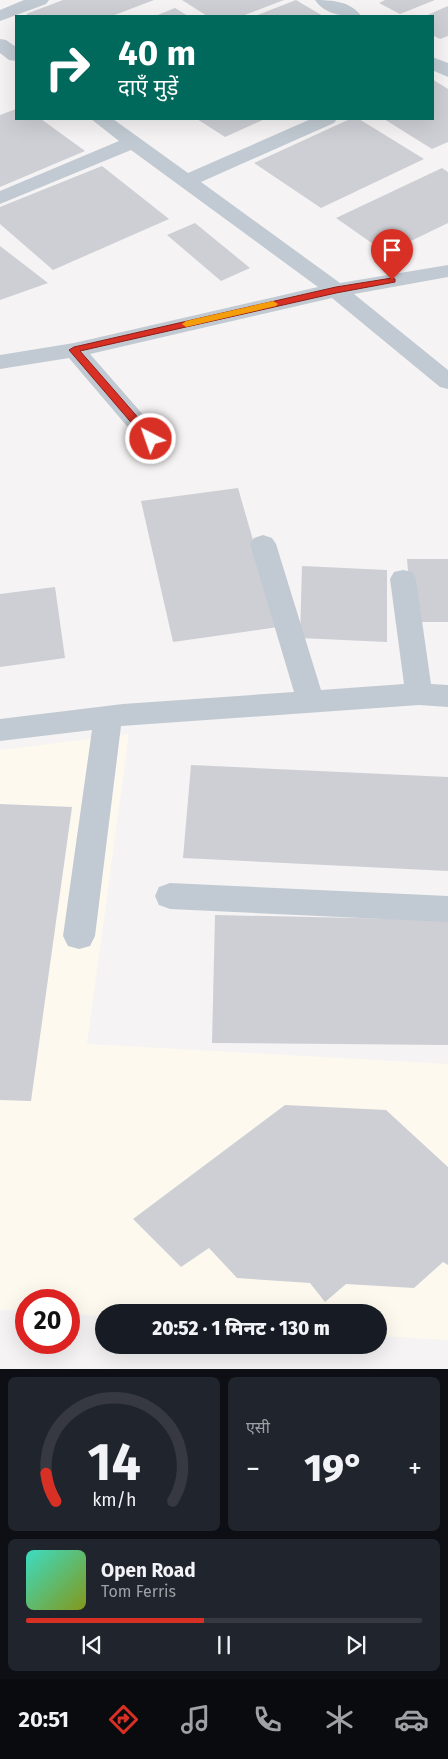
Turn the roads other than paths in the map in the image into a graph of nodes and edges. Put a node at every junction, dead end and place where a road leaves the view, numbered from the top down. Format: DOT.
graph roads {
  1 [pos="40,0"];
  2 [pos="324,0"];
  3 [pos="350,15"];
  4 [pos="0,16"];
  5 [pos="434,63"];
  6 [pos="448,71"];
  7 [pos="102,120"];
  8 [pos="325,120"];
  9 [pos="133,142"];
  10 [pos="186,181"];
  11 [pos="0,198"];
  12 [pos="448,271"];
  13 [pos="336,290"];
  14 [pos="74,350"];
  15 [pos="0,362"];
  16 [pos="448,382"];
  17 [pos="151,439"];
  18 [pos="263,544"];
  19 [pos="403,578"];
  20 [pos="419,694"];
  21 [pos="448,696"];
  22 [pos="311,701"];
  23 [pos="108,717"];
  24 [pos="0,730"];
  25 [pos="170,896"];
  26 [pos="448,909"];
  27 [pos="80,936"];
  1 -- 4 [label="lane"];
  2 -- 3 [label="lane"];
  5 -- 6 [label="lane"];
  7 -- 9 [label="lane"];
  8 -- 10 [label="lane"];
  9 -- 10 [label="lane"];
  9 -- 11 [label="lane"];
  10 -- 13 [label="lane"];
  12 -- 13 [label="lane"];
  13 -- 14 [label="lane"];
  13 -- 16 [label="lane"];
  14 -- 15 [label="lane"];
  14 -- 17 [label="lane"];
  18 -- 22 [label="lane"];
  19 -- 20 [label="lane"];
  20 -- 21 [label="lane"];
  20 -- 22 [label="lane"];
  22 -- 23 [label="lane"];
  23 -- 24 [label="lane"];
  23 -- 27 [label="lane"];
  25 -- 26 [label="lane"];
}
